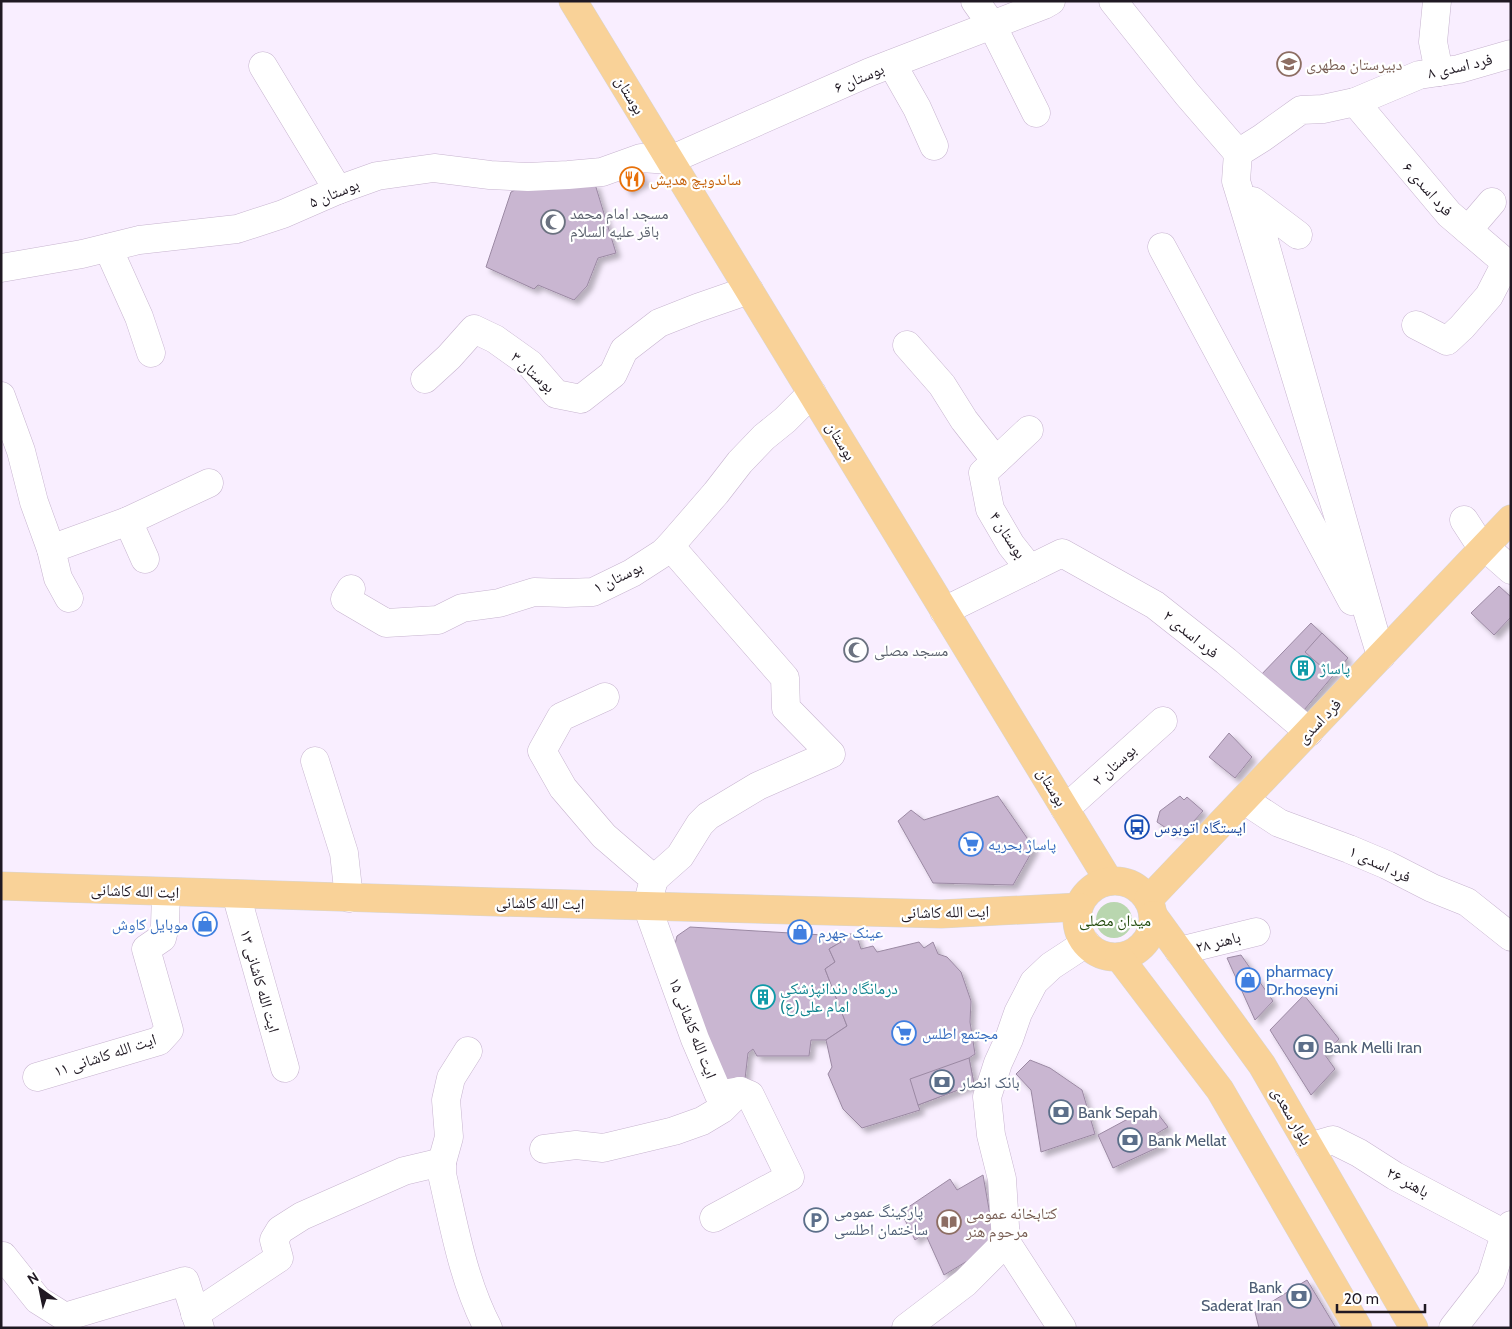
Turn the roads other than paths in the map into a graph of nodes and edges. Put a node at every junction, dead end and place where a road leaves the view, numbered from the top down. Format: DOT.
graph roads {
  1 [pos="573,1"];
  2 [pos="975,1"];
  3 [pos="1051,1"];
  4 [pos="1113,1"];
  5 [pos="1437,1"];
  6 [pos="992,25"];
  7 [pos="1511,54"];
  8 [pos="892,64"];
  9 [pos="262,66"];
  10 [pos="1438,72"];
  11 [pos="1355,102"];
  12 [pos="1036,113"];
  13 [pos="934,146"];
  14 [pos="1238,153"];
  15 [pos="670,160"];
  16 [pos="338,190"];
  17 [pos="1492,202"];
  18 [pos="1468,230"];
  19 [pos="1298,235"];
  20 [pos="1162,247"];
  21 [pos="108,248"];
  22 [pos="1508,265"];
  23 [pos="1,268"];
  24 [pos="749,290"];
  25 [pos="1416,325"];
  26 [pos="908,345"];
  27 [pos="151,353"];
  28 [pos="425,380"];
  29 [pos="812,393"];
  30 [pos="1,396"];
  31 [pos="1029,430"];
  32 [pos="996,461"];
  33 [pos="209,483"];
  34 [pos="1511,519"];
  35 [pos="1464,520"];
  36 [pos="128,521"];
  37 [pos="670,546"];
  38 [pos="1485,546"];
  39 [pos="51,548"];
  40 [pos="1062,553"];
  41 [pos="145,559"];
  42 [pos="1030,569"];
  43 [pos="1511,570"];
  44 [pos="352,588"];
  45 [pos="69,598"];
  46 [pos="944,611"];
  47 [pos="1381,656"];
  48 [pos="605,697"];
  49 [pos="1163,721"];
  50 [pos="1309,732"];
  51 [pos="315,761"];
  52 [pos="1244,800"];
  53 [pos="1065,809"];
  54 [pos="654,879"];
  55 [pos="1109,882"];
  56 [pos="1,886"];
  57 [pos="166,892"];
  58 [pos="236,894"];
  59 [pos="349,898"];
  60 [pos="647,906"];
  61 [pos="1079,908"];
  62 [pos="1151,908"];
  63 [pos="1256,932"];
  64 [pos="1511,936"];
  65 [pos="1086,943"];
  66 [pos="1179,951"];
  67 [pos="1119,957"];
  68 [pos="468,1051"];
  69 [pos="285,1068"];
  70 [pos="37,1077"];
  71 [pos="740,1091"];
  72 [pos="1309,1147"];
  73 [pos="544,1149"];
  74 [pos="442,1162"];
  75 [pos="714,1218"];
  76 [pos="1509,1230"];
  77 [pos="1006,1242"];
  78 [pos="1,1256"];
  79 [pos="1504,1267"];
  80 [pos="198,1321"];
  81 [pos="488,1328"];
  82 [pos="906,1328"];
  83 [pos="1062,1328"];
  84 [pos="1358,1328"];
  85 [pos="1414,1328"];
  86 [pos="1453,1328"];
  1 -- 15 [label="main road, بوستان"];
  2 -- 6 [label="street"];
  3 -- 6 [label="street, بوستان ۶"];
  4 -- 14 [label="street"];
  5 -- 10 [label="street"];
  6 -- 8 [label="street, بوستان ۶"];
  6 -- 12 [label="street"];
  7 -- 10 [label="street, فرد اسدی ۸"];
  8 -- 13 [label="street"];
  8 -- 15 [label="street, بوستان ۶"];
  9 -- 16 [label="street"];
  10 -- 11 [label="street, فرد اسدی ۸"];
  11 -- 14 [label="street, فرد اسدی ۸"];
  11 -- 18 [label="street, فرد اسدی ۶"];
  14 -- 47 [label="street"];
  15 -- 16 [label="street, بوستان ۵"];
  15 -- 24 [label="main road, بوستان"];
  16 -- 21 [label="street, بوستان ۵"];
  17 -- 18 [label="street"];
  18 -- 22 [label="street, فرد اسدی ۶"];
  19 -- 47 [label="street"];
  20 -- 47 [label="street"];
  21 -- 23 [label="street, بوستان ۵"];
  21 -- 27 [label="street"];
  22 -- 25 [label="street"];
  24 -- 28 [label="street, بوستان ۳"];
  24 -- 29 [label="main road, بوستان"];
  26 -- 32 [label="street"];
  29 -- 37 [label="street, بوستان ۱"];
  29 -- 46 [label="main road, بوستان"];
  30 -- 39 [label="street"];
  31 -- 32 [label="street, بوستان ۴"];
  32 -- 42 [label="street, بوستان ۴"];
  33 -- 36 [label="street"];
  34 -- 38 [label="main road, فرد اسدی"];
  35 -- 38 [label="street"];
  36 -- 39 [label="street"];
  36 -- 41 [label="street"];
  37 -- 44 [label="street, بوستان ۱"];
  37 -- 54 [label="street"];
  38 -- 43 [label="street"];
  38 -- 47 [label="main road, فرد اسدی"];
  39 -- 45 [label="street"];
  40 -- 42 [label="street, بوستان ۴"];
  40 -- 50 [label="street, فرد اسدی ۲"];
  42 -- 46 [label="street, بوستان ۴"];
  46 -- 53 [label="main road, بوستان"];
  47 -- 50 [label="main road, فرد اسدی"];
  48 -- 54 [label="street"];
  49 -- 53 [label="street, بوستان ۲"];
  50 -- 52 [label="main road, فرد اسدی"];
  51 -- 59 [label="street"];
  52 -- 62 [label="main road, فرد اسدی"];
  52 -- 64 [label="street, فرد اسدی ۱"];
  53 -- 55 [label="main road, بوستان"];
  54 -- 60 [label="street"];
  55 -- 61 [label="main road"];
  55 -- 62 [label="main road"];
  56 -- 57 [label="main road, ایت الله کاشانی"];
  57 -- 58 [label="main road, ایت الله کاشانی"];
  57 -- 70 [label="street, ایت الله کاشانی ۱۱"];
  58 -- 59 [label="main road, ایت الله کاشانی"];
  58 -- 69 [label="street, ایت الله کاشانی ۱۳"];
  59 -- 60 [label="main road, ایت الله کاشانی"];
  60 -- 61 [label="main road, ایت الله کاشانی"];
  60 -- 71 [label="street, ایت الله کاشانی ۱۵"];
  61 -- 65 [label="main road"];
  62 -- 66 [label="main road, بلوار سعدی"];
  62 -- 67 [label="main road"];
  63 -- 66 [label="street, باهنر ۲۸"];
  65 -- 67 [label="main road"];
  65 -- 77 [label="street"];
  66 -- 72 [label="main road, بلوار سعدی"];
  67 -- 84 [label="main road"];
  68 -- 74 [label="street"];
  71 -- 73 [label="street"];
  71 -- 75 [label="street"];
  72 -- 76 [label="street, باهنر ۲۶"];
  72 -- 85 [label="main road, بلوار سعدی"];
  74 -- 80 [label="street"];
  74 -- 81 [label="street"];
  76 -- 79 [label="street"];
  77 -- 82 [label="street"];
  77 -- 83 [label="street"];
  78 -- 80 [label="street"];
  79 -- 86 [label="street"];
}
